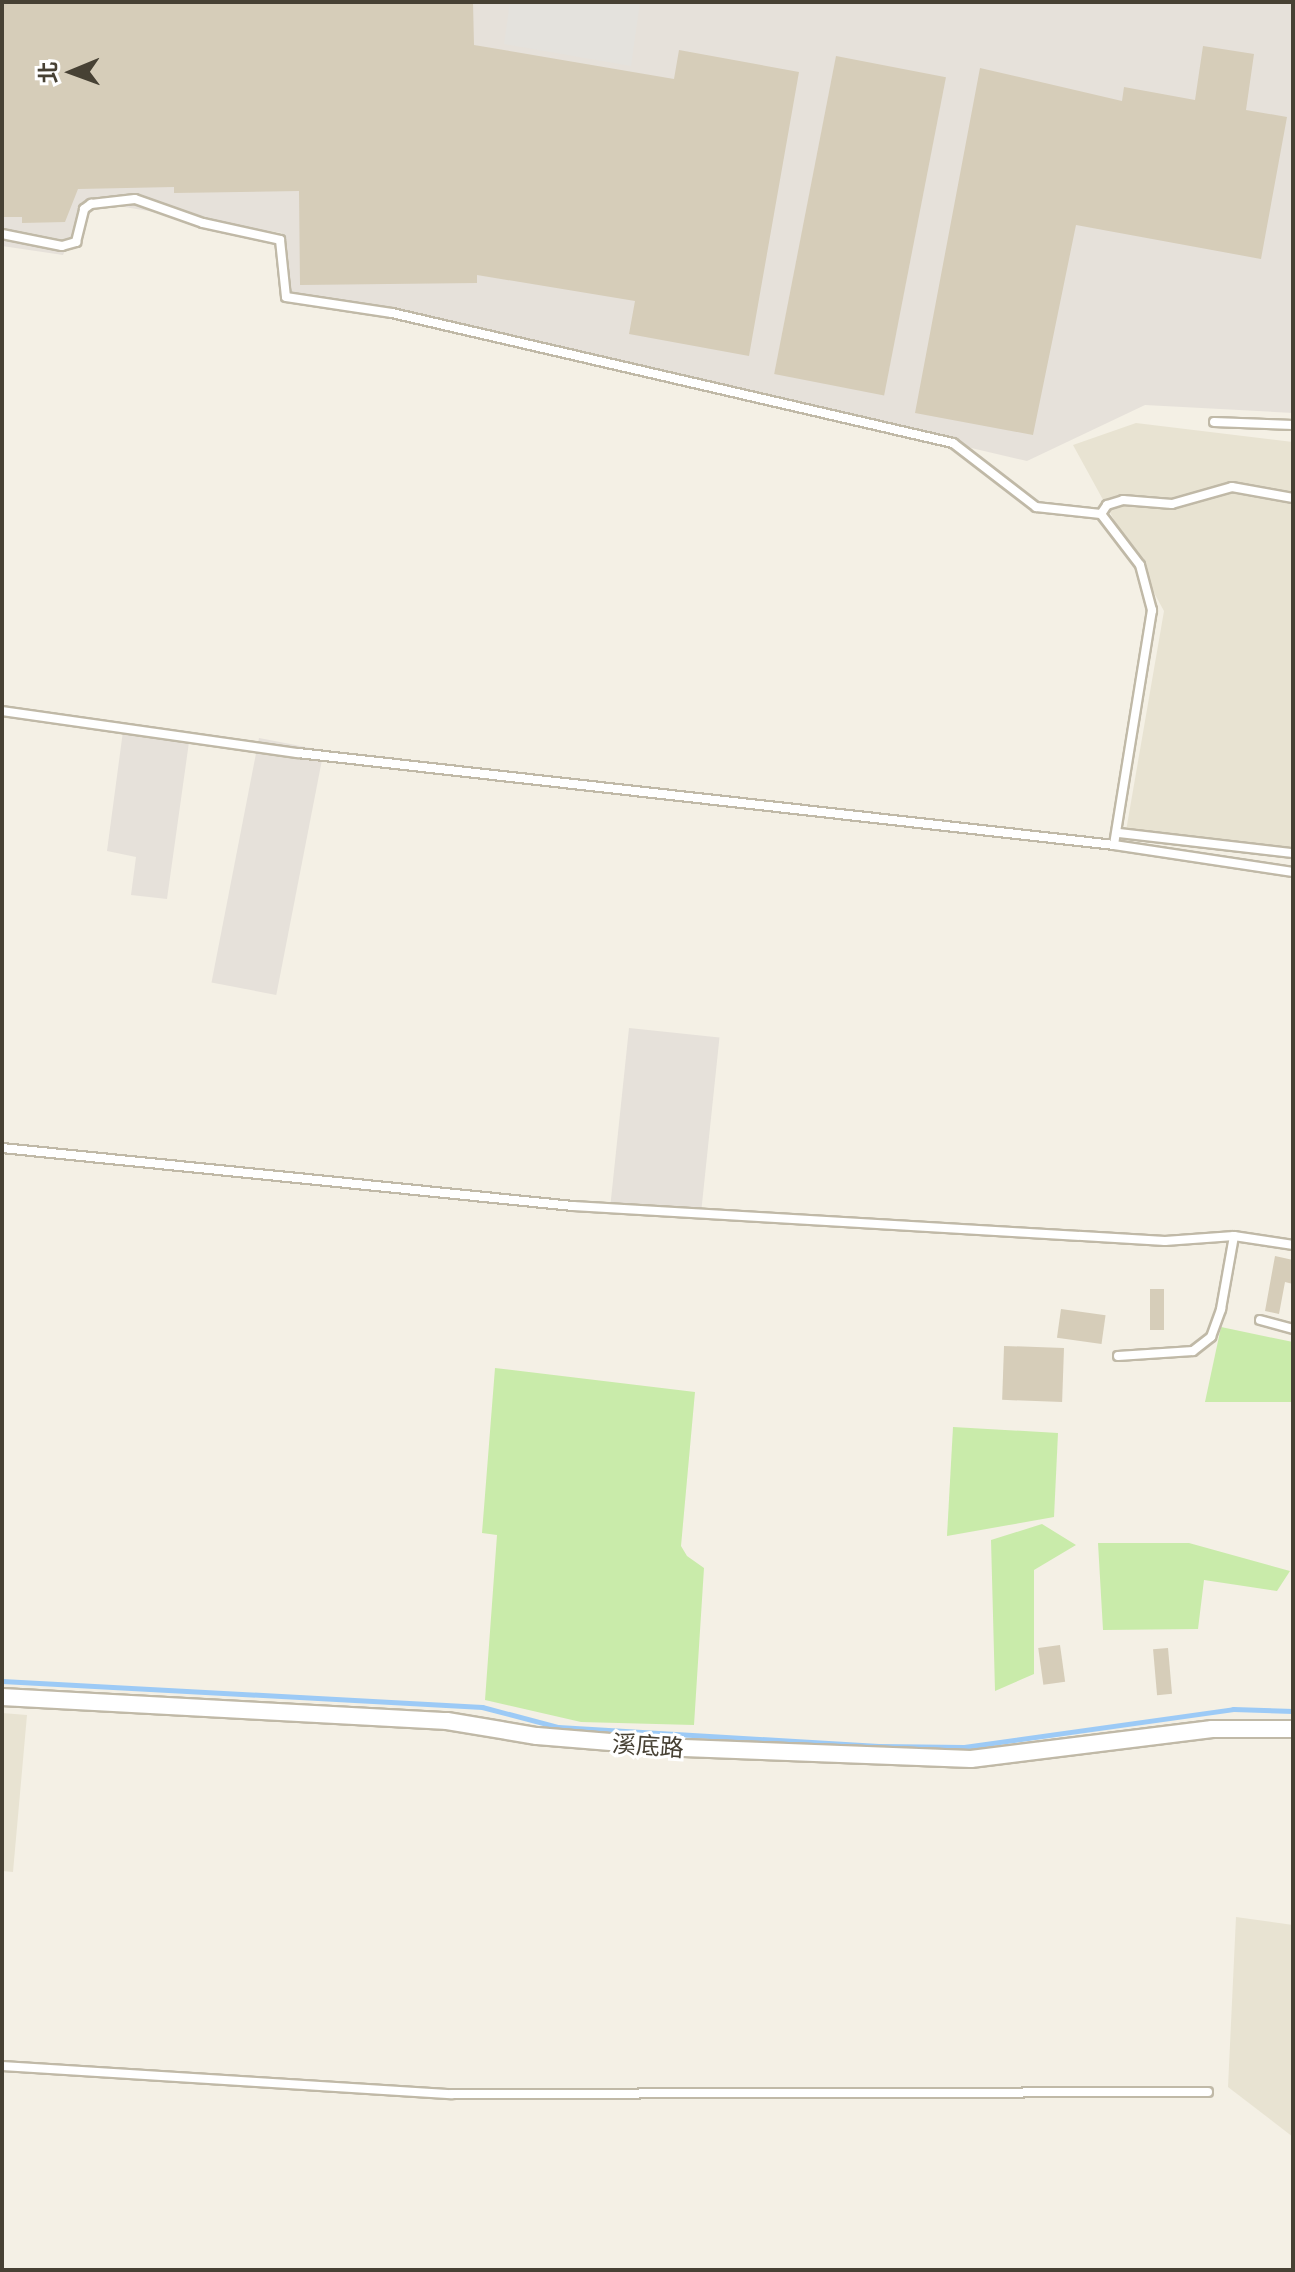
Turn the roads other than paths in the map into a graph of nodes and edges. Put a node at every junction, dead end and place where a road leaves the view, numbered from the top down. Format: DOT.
graph roads {
  1 [pos="2,234"];
  2 [pos="1214,422"];
  3 [pos="1293,425"];
  4 [pos="1293,498"];
  5 [pos="1101,514"];
  6 [pos="2,711"];
  7 [pos="1119,833"];
  8 [pos="1114,845"];
  9 [pos="1293,853"];
  10 [pos="1293,872"];
  11 [pos="2,1148"];
  12 [pos="1234,1236"];
  13 [pos="1293,1245"];
  14 [pos="1260,1320"];
  15 [pos="1293,1329"];
  16 [pos="1118,1356"];
  17 [pos="2,1697"];
  18 [pos="1293,1729"];
  19 [pos="2,2066"];
  20 [pos="1208,2092"];
  1 -- 5 [label="lane"];
  2 -- 3 [label="lane"];
  4 -- 5 [label="lane"];
  5 -- 7 [label="lane"];
  6 -- 8 [label="lane"];
  7 -- 8 [label="lane"];
  7 -- 9 [label="lane"];
  8 -- 10 [label="lane"];
  11 -- 12 [label="lane"];
  12 -- 13 [label="lane"];
  12 -- 16 [label="lane"];
  14 -- 15 [label="lane"];
  17 -- 18 [label="street, 溪底路"];
  19 -- 20 [label="lane"];
}
